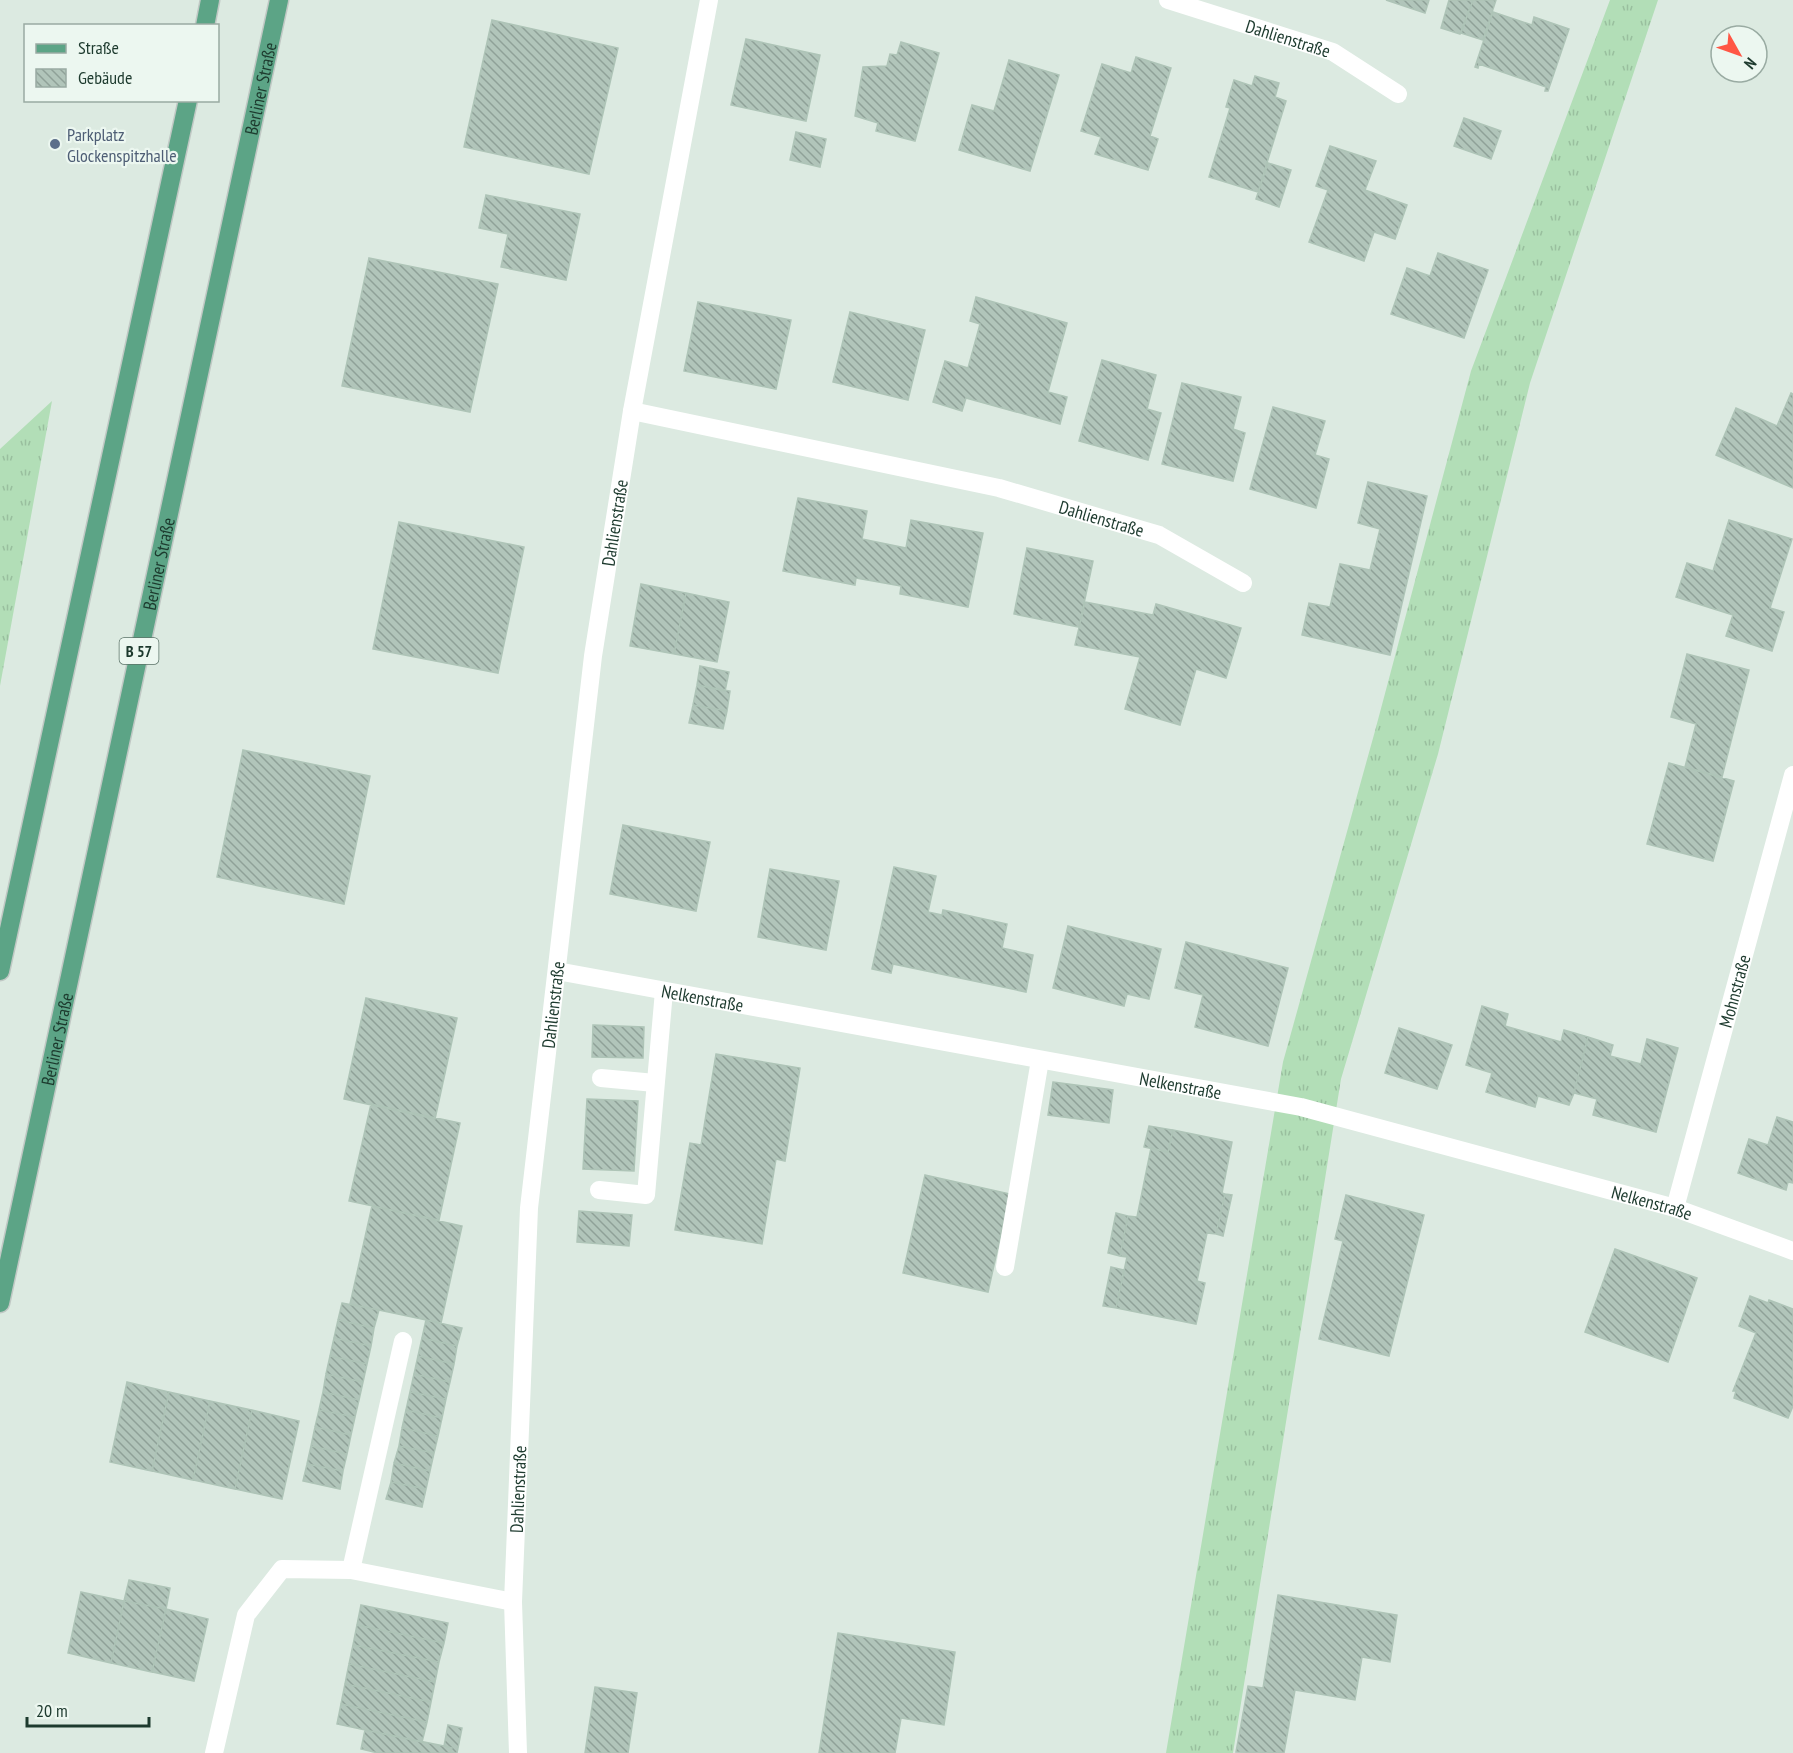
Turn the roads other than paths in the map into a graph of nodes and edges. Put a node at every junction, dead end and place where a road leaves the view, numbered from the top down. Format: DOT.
graph roads {
  1 [pos="210,0"];
  2 [pos="279,0"];
  3 [pos="710,0"];
  4 [pos="1168,0"];
  5 [pos="205,24"];
  6 [pos="1398,94"];
  7 [pos="188,102"];
  8 [pos="632,411"];
  9 [pos="1243,584"];
  10 [pos="1793,775"];
  11 [pos="0,971"];
  12 [pos="557,971"];
  13 [pos="664,991"];
  14 [pos="1040,1060"];
  15 [pos="601,1078"];
  16 [pos="655,1083"];
  17 [pos="599,1190"];
  18 [pos="1675,1208"];
  19 [pos="1793,1251"];
  20 [pos="1005,1267"];
  21 [pos="0,1303"];
  22 [pos="403,1341"];
  23 [pos="351,1570"];
  24 [pos="513,1602"];
  25 [pos="214,1753"];
  26 [pos="518,1753"];
  1 -- 5 [label="main road"];
  2 -- 21 [label="main road, Berliner Straße / B 57"];
  3 -- 8 [label="street, Dahlienstraße"];
  4 -- 6 [label="street, Dahlienstraße"];
  7 -- 11 [label="main road"];
  8 -- 9 [label="street, Dahlienstraße"];
  8 -- 12 [label="street, Dahlienstraße"];
  10 -- 18 [label="street, Mohnstraße"];
  12 -- 13 [label="street, Nelkenstraße"];
  12 -- 24 [label="street, Dahlienstraße"];
  13 -- 14 [label="street, Nelkenstraße"];
  13 -- 16 [label="street"];
  14 -- 18 [label="street, Nelkenstraße"];
  14 -- 20 [label="street"];
  15 -- 16 [label="street"];
  16 -- 17 [label="street"];
  18 -- 19 [label="street, Nelkenstraße"];
  22 -- 23 [label="street"];
  23 -- 24 [label="street"];
  23 -- 25 [label="street"];
  24 -- 26 [label="street, Dahlienstraße"];
}
